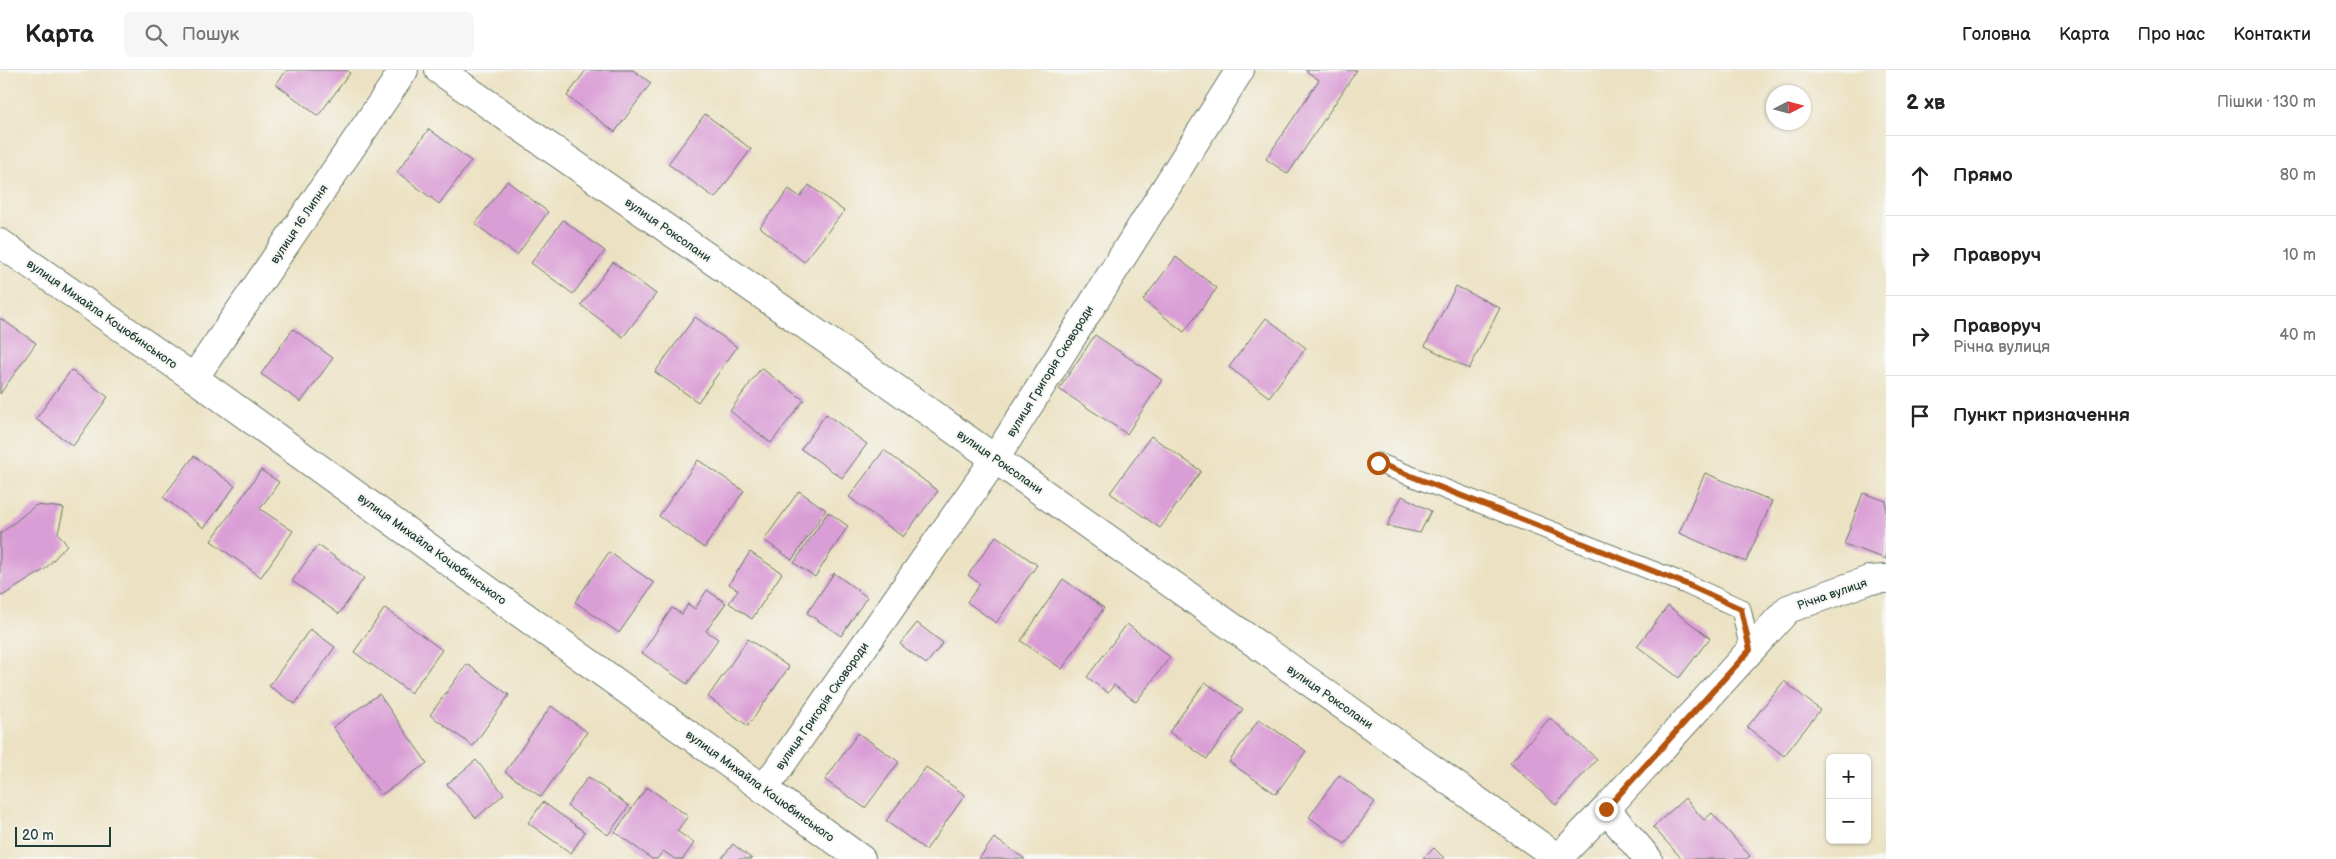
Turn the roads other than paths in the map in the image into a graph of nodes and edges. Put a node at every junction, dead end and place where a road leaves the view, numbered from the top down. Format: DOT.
graph roads {
  1 [pos="404,70"];
  2 [pos="439,70"];
  3 [pos="1240,70"];
  4 [pos="0,243"];
  5 [pos="194,378"];
  6 [pos="995,459"];
  7 [pos="1378,463"];
  8 [pos="1886,579"];
  9 [pos="1750,650"];
  10 [pos="764,789"];
  11 [pos="1606,809"];
  12 [pos="861,859"];
  13 [pos="1558,859"];
  14 [pos="1648,859"];
  1 -- 5 [label="street, вулиця 16 Липня"];
  2 -- 6 [label="street, вулиця Роксолани"];
  3 -- 6 [label="street, вулиця Григорія Сковороди"];
  4 -- 5 [label="street, вулиця Михайла Коцюбинського"];
  5 -- 10 [label="street, вулиця Михайла Коцюбинського"];
  6 -- 10 [label="street, вулиця Григорія Сковороди"];
  6 -- 13 [label="street, вулиця Роксолани"];
  7 -- 9 [label="lane"];
  8 -- 9 [label="street, Річна вулиця"];
  9 -- 11 [label="street, Річна вулиця"];
  10 -- 12 [label="street, вулиця Михайла Коцюбинського"];
  11 -- 13 [label="street, Річна вулиця"];
  11 -- 14 [label="street"];
}
